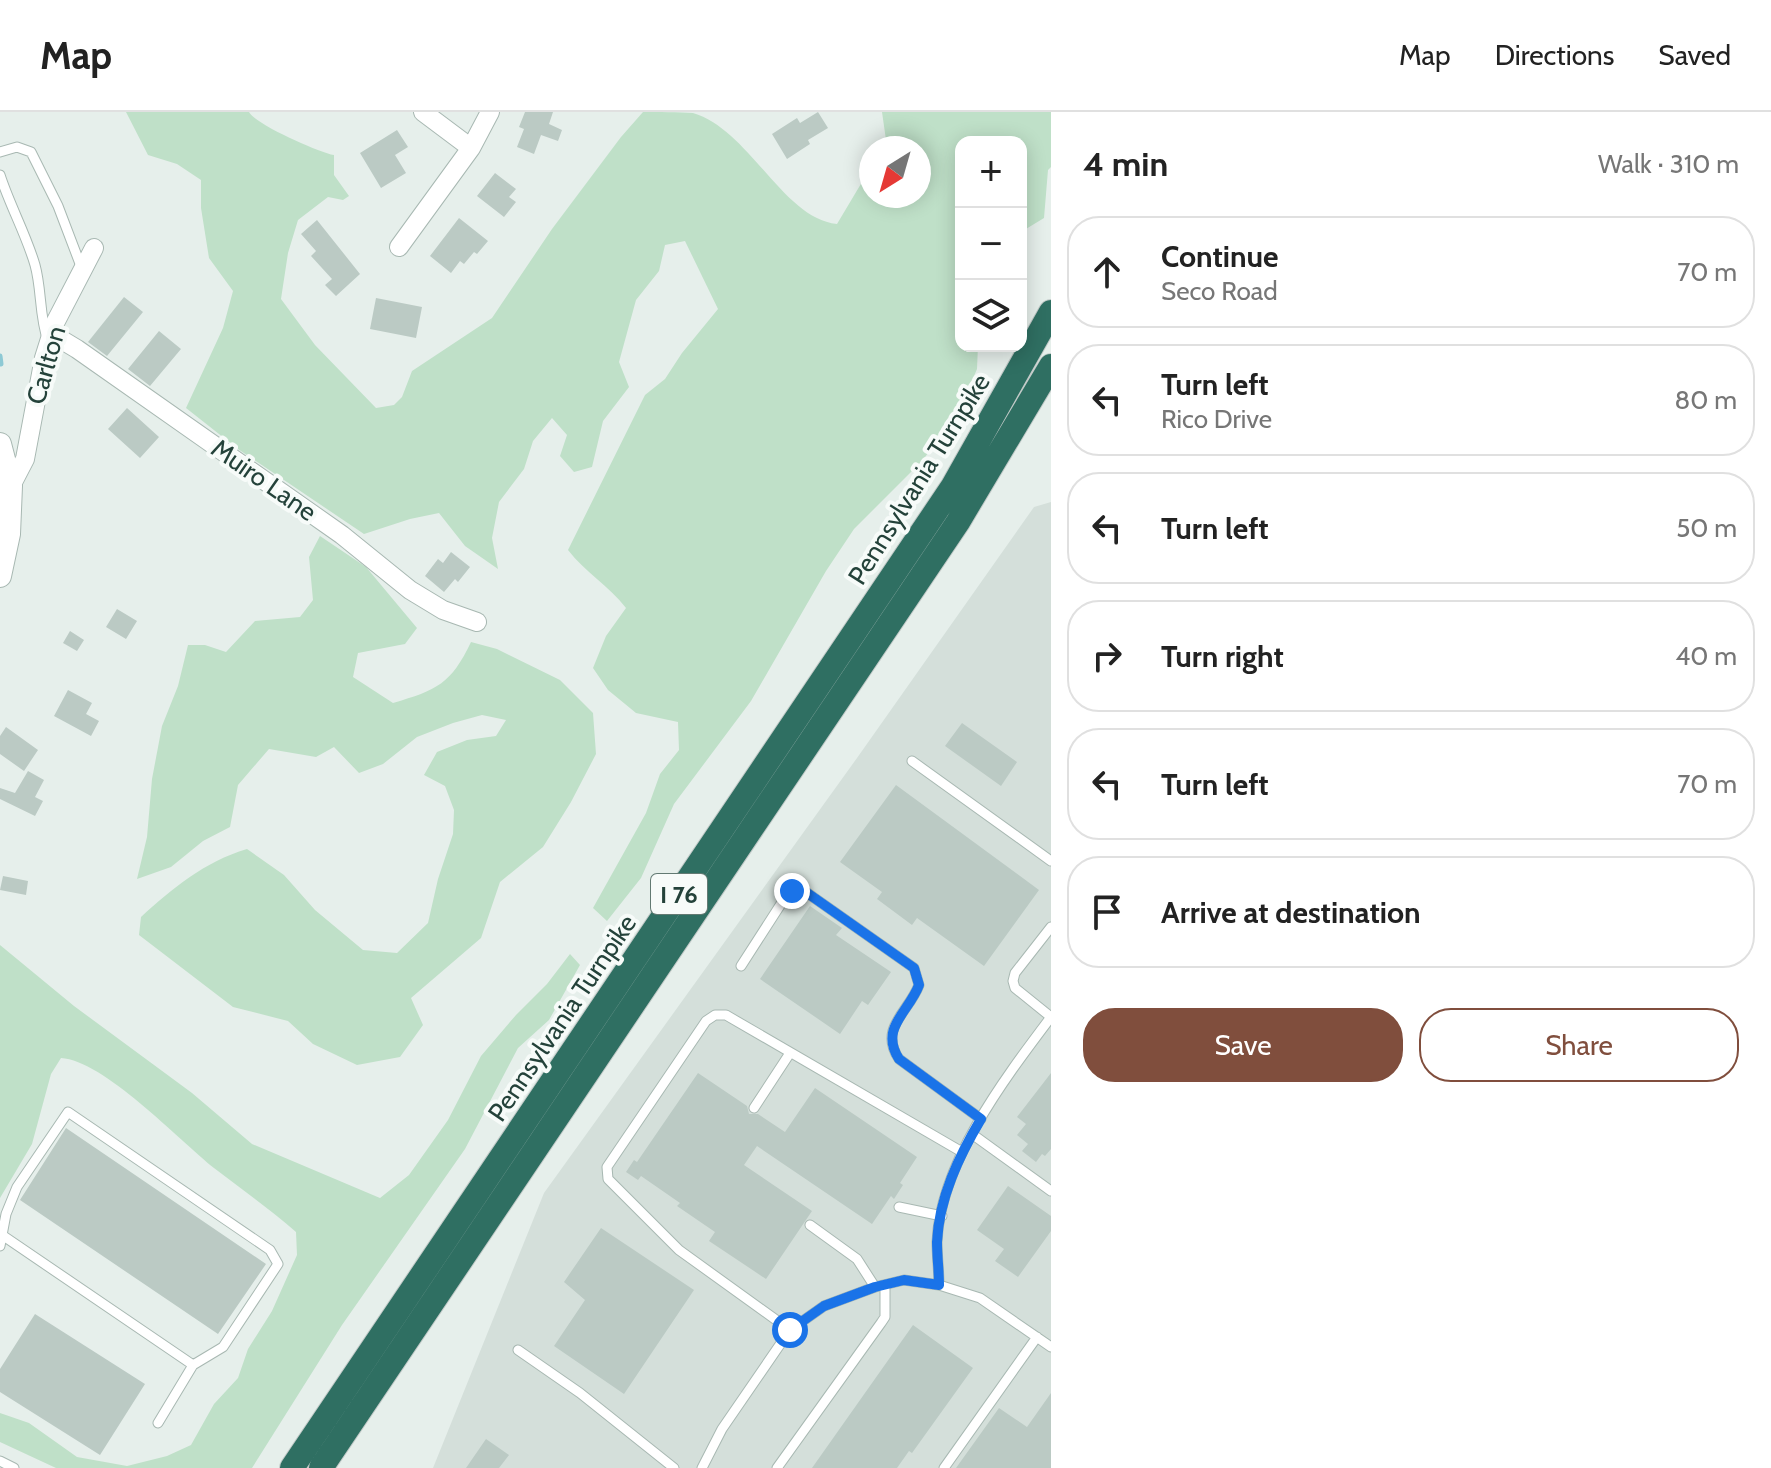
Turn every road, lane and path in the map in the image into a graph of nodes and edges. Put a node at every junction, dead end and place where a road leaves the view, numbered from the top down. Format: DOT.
graph roads {
  1 [pos="423,112"];
  2 [pos="490,112"];
  3 [pos="471,148"];
  4 [pos="0,152"];
  5 [pos="0,175"];
  6 [pos="399,247"];
  7 [pos="94,248"];
  8 [pos="83,270"];
  9 [pos="1051,312"];
  10 [pos="50,339"];
  11 [pos="1051,366"];
  12 [pos="0,444"];
  13 [pos="6,483"];
  14 [pos="0,576"];
  15 [pos="477,622"];
  16 [pos="912,761"];
  17 [pos="1051,861"];
  18 [pos="1049,932"];
  19 [pos="741,966"];
  20 [pos="1051,1017"];
  21 [pos="790,1053"];
  22 [pos="754,1108"];
  23 [pos="981,1119"];
  24 [pos="972,1134"];
  25 [pos="962,1152"];
  26 [pos="1051,1191"];
  27 [pos="899,1207"];
  28 [pos="942,1216"];
  29 [pos="810,1225"];
  30 [pos="1,1241"];
  31 [pos="939,1285"];
  32 [pos="880,1286"];
  33 [pos="790,1330"];
  34 [pos="1037,1337"];
  35 [pos="1051,1347"];
  36 [pos="518,1350"];
  37 [pos="193,1365"];
  38 [pos="158,1423"];
  39 [pos="0,1461"];
  40 [pos="14,1468"];
  41 [pos="292,1468"];
  42 [pos="321,1468"];
  43 [pos="674,1468"];
  44 [pos="702,1468"];
  45 [pos="777,1468"];
  46 [pos="944,1468"];
  1 -- 3 [label="street"];
  2 -- 3 [label="street"];
  3 -- 6 [label="street"];
  4 -- 8 [label="lane"];
  5 -- 10 [label="lane"];
  7 -- 8 [label="street, Carlton"];
  8 -- 10 [label="street, Carlton"];
  9 -- 41 [label="highway, Pennsylvania Turnpike / I 76"];
  10 -- 13 [label="street, Carlton"];
  10 -- 15 [label="street, Muiro Lane"];
  11 -- 42 [label="highway, Pennsylvania Turnpike / I 76"];
  12 -- 13 [label="street"];
  13 -- 14 [label="street"];
  16 -- 17 [label="lane"];
  18 -- 20 [label="lane"];
  19 -- 23 [label="lane"];
  20 -- 23 [label="lane"];
  21 -- 22 [label="lane"];
  21 -- 25 [label="lane"];
  21 -- 33 [label="lane"];
  23 -- 24 [label="lane"];
  24 -- 25 [label="lane"];
  24 -- 26 [label="lane"];
  25 -- 28 [label="lane"];
  27 -- 28 [label="lane"];
  28 -- 31 [label="lane"];
  29 -- 32 [label="lane"];
  30 -- 37 [label="lane"];
  30 -- 37 [label="lane"];
  31 -- 32 [label="lane"];
  31 -- 34 [label="lane"];
  32 -- 33 [label="lane"];
  32 -- 45 [label="lane"];
  33 -- 44 [label="lane"];
  34 -- 35 [label="lane"];
  34 -- 46 [label="lane"];
  36 -- 43 [label="lane"];
  37 -- 38 [label="lane"];
  39 -- 40 [label="lane"];
}
